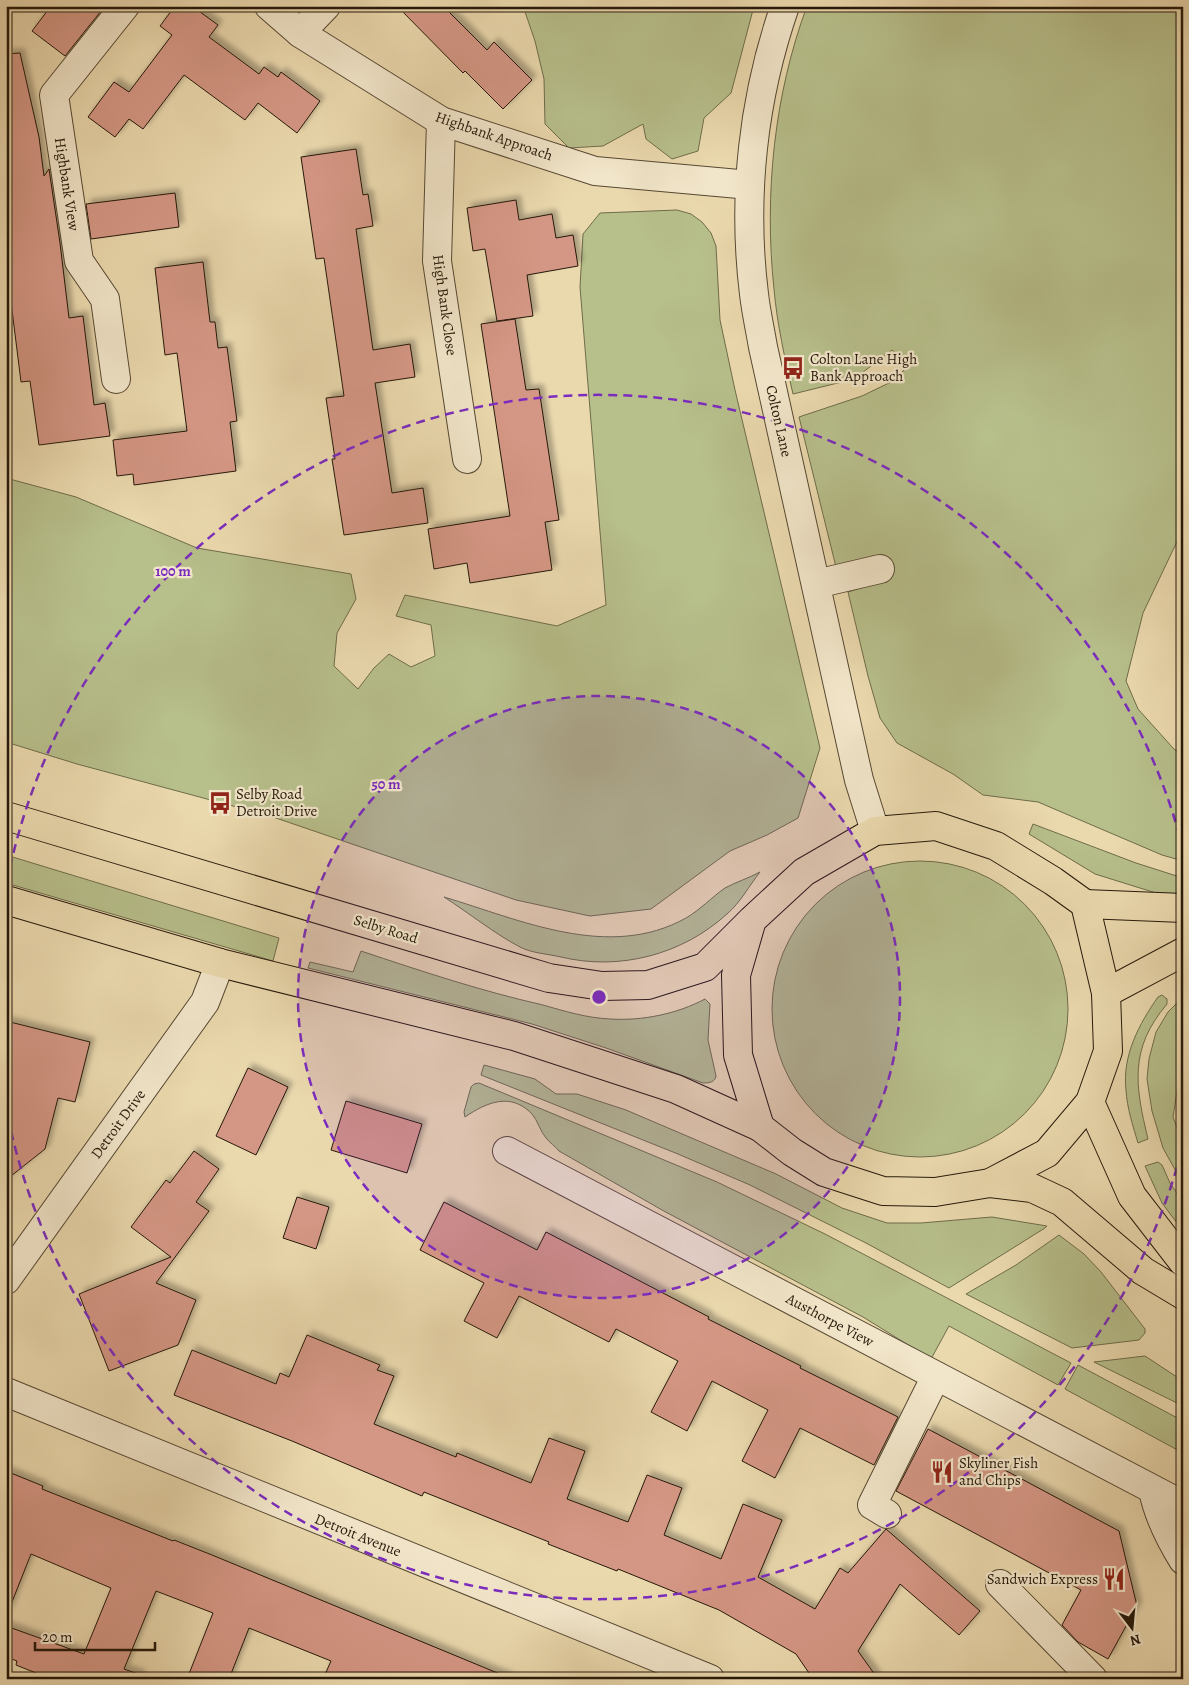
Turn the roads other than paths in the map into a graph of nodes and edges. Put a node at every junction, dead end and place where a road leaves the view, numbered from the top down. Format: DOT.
graph roads {
  1 [pos="125,6"];
  2 [pos="269,6"];
  3 [pos="326,6"];
  4 [pos="785,6"];
  5 [pos="300,33"];
  6 [pos="441,121"];
  7 [pos="750,185"];
  8 [pos="116,379"];
  9 [pos="467,459"];
  10 [pos="880,569"];
  11 [pos="816,584"];
  12 [pos="6,816"];
  13 [pos="875,831"];
  14 [pos="6,900"];
  15 [pos="1085,904"];
  16 [pos="1183,908"];
  17 [pos="752,920"];
  18 [pos="1183,952"];
  19 [pos="220,963"];
  20 [pos="1106,993"];
  21 [pos="1090,1102"];
  22 [pos="760,1126"];
  23 [pos="508,1151"];
  24 [pos="990,1183"];
  25 [pos="1183,1262"];
  26 [pos="6,1280"];
  27 [pos="1183,1296"];
  28 [pos="936,1376"];
  29 [pos="6,1392"];
  30 [pos="1153,1490"];
  31 [pos="1183,1506"];
  32 [pos="887,1514"];
  33 [pos="1183,1560"];
  34 [pos="1000,1584"];
  35 [pos="710,1679"];
  36 [pos="1093,1679"];
  1 -- 8 [label="street, Highbank View"];
  2 -- 5 [label="street, Highbank Approach"];
  3 -- 5 [label="street"];
  4 -- 7 [label="street, Colton Lane"];
  5 -- 6 [label="street, Highbank Approach"];
  6 -- 7 [label="street, Highbank Approach"];
  6 -- 9 [label="street, High Bank Close"];
  7 -- 11 [label="street, Colton Lane"];
  10 -- 11 [label="street"];
  11 -- 13 [label="street, Colton Lane"];
  12 -- 17 [label="main road, Selby Road"];
  13 -- 15 [label="main road"];
  13 -- 17 [label="main road, Selby Road"];
  14 -- 19 [label="main road"];
  15 -- 16 [label="main road"];
  15 -- 20 [label="main road"];
  17 -- 22 [label="main road"];
  18 -- 20 [label="main road"];
  19 -- 22 [label="main road"];
  19 -- 26 [label="street, Detroit Drive"];
  20 -- 21 [label="main road"];
  21 -- 24 [label="main road"];
  21 -- 25 [label="main road"];
  22 -- 24 [label="main road"];
  23 -- 28 [label="street, Austhorpe View"];
  24 -- 27 [label="main road"];
  28 -- 30 [label="street, Austhorpe View"];
  28 -- 32 [label="street"];
  29 -- 35 [label="street, Detroit Avenue"];
  30 -- 31 [label="street, Austhorpe View"];
  30 -- 33 [label="street"];
  34 -- 36 [label="street"];
}
